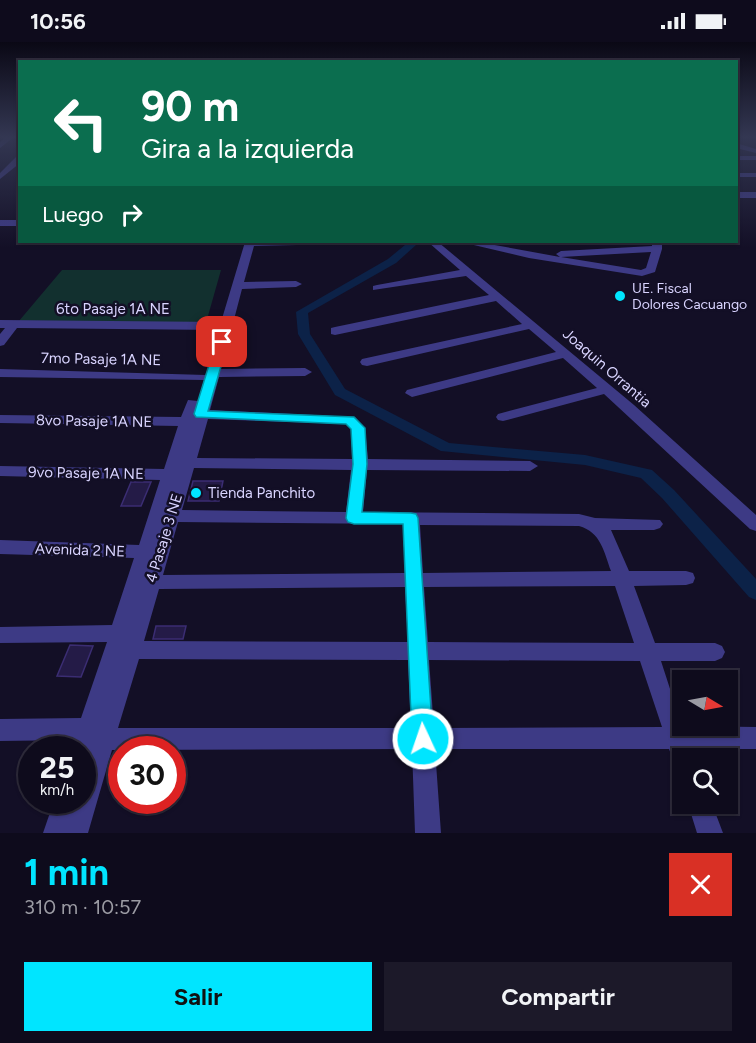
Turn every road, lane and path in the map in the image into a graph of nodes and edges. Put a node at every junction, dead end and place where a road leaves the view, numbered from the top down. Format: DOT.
graph roads {
  1 [pos="738,175"];
  2 [pos="756,175"];
  3 [pos="738,195"];
  4 [pos="756,195"];
  5 [pos="0,223"];
  6 [pos="18,223"];
  7 [pos="247,243"];
  8 [pos="247,243"];
  9 [pos="434,243"];
  10 [pos="471,243"];
  11 [pos="657,245"];
  12 [pos="529,255"];
  13 [pos="469,272"];
  14 [pos="296,284"];
  15 [pos="238,286"];
  16 [pos="377,288"];
  17 [pos="498,297"];
  18 [pos="0,324"];
  19 [pos="14,324"];
  20 [pos="532,325"];
  21 [pos="222,326"];
  22 [pos="335,331"];
  23 [pos="0,342"];
  24 [pos="565,354"];
  25 [pos="367,362"];
  26 [pos="305,372"];
  27 [pos="0,373"];
  28 [pos="207,375"];
  29 [pos="608,390"];
  30 [pos="412,393"];
  31 [pos="502,417"];
  32 [pos="194,418"];
  33 [pos="0,419"];
  34 [pos="188,463"];
  35 [pos="360,464"];
  36 [pos="530,466"];
  37 [pos="0,471"];
  38 [pos="172,475"];
  39 [pos="164,516"];
  40 [pos="354,518"];
  41 [pos="411,518"];
  42 [pos="596,524"];
  43 [pos="654,524"];
  44 [pos="756,525"];
  45 [pos="0,548"];
  46 [pos="153,552"];
  47 [pos="622,578"];
  48 [pos="686,578"];
  49 [pos="414,580"];
  50 [pos="151,582"];
  51 [pos="0,635"];
  52 [pos="125,641"];
  53 [pos="418,651"];
  54 [pos="648,652"];
  55 [pos="715,652"];
  56 [pos="0,730"];
  57 [pos="61,736"];
  58 [pos="92,736"];
  59 [pos="756,738"];
  60 [pos="96,739"];
  61 [pos="423,739"];
  62 [pos="681,748"];
  63 [pos="688,748"];
  64 [pos="672,749"];
  65 [pos="62,814"];
  66 [pos="78,814"];
  67 [pos="703,814"];
  68 [pos="56,833"];
  69 [pos="75,833"];
  70 [pos="428,833"];
  71 [pos="710,833"];
  1 -- 2 [label="street"];
  3 -- 4 [label="street"];
  5 -- 6 [label="street"];
  7 -- 15 [label="street, 4 Pasaje 3 NE"];
  8 -- 21 [label="street, 4 Pasaje 3 NE"];
  9 -- 13 [label="street, Joaquin Orrantia"];
  10 -- 12 [label="street"];
  11 -- 12 [label="street"];
  11 -- 12 [label="street"];
  13 -- 16 [label="street"];
  13 -- 17 [label="street, Joaquin Orrantia"];
  14 -- 15 [label="street"];
  15 -- 21 [label="street, 4 Pasaje 3 NE"];
  17 -- 20 [label="street, Joaquin Orrantia"];
  17 -- 22 [label="street"];
  18 -- 19 [label="street, 6to Pasaje 1A NE"];
  19 -- 21 [label="street, 6to Pasaje 1A NE"];
  19 -- 23 [label="street"];
  20 -- 24 [label="street, Joaquin Orrantia"];
  20 -- 25 [label="street"];
  21 -- 28 [label="street, 4 Pasaje 3 NE"];
  24 -- 29 [label="street, Joaquin Orrantia"];
  24 -- 30 [label="street"];
  26 -- 28 [label="street, 7mo Pasaje 1A NE"];
  27 -- 28 [label="street, 7mo Pasaje 1A NE"];
  28 -- 32 [label="street, 4 Pasaje 3 NE"];
  29 -- 31 [label="street"];
  29 -- 44 [label="street, Joaquin Orrantia"];
  32 -- 33 [label="street, 8vo Pasaje 1A NE"];
  32 -- 34 [label="street, 4 Pasaje 3 NE"];
  32 -- 35 [label="street, 8vo Pasaje 1A NE"];
  32 -- 38 [label="street, 4 Pasaje 3 NE"];
  34 -- 35 [label="street"];
  34 -- 39 [label="street, 4 Pasaje 3 NE"];
  35 -- 36 [label="street"];
  35 -- 40 [label="street, 8vo Pasaje 1A NE"];
  37 -- 38 [label="street, 9vo Pasaje 1A NE"];
  38 -- 39 [label="street, 4 Pasaje 3 NE"];
  39 -- 40 [label="street"];
  39 -- 46 [label="street, 4 Pasaje 3 NE"];
  40 -- 41 [label="street"];
  41 -- 42 [label="street"];
  41 -- 49 [label="street"];
  42 -- 43 [label="street"];
  42 -- 47 [label="street"];
  45 -- 46 [label="street, Avenida 2 NE"];
  46 -- 50 [label="street, 4 Pasaje 3 NE"];
  46 -- 52 [label="street, 4 Pasaje 3 NE"];
  47 -- 48 [label="street"];
  47 -- 49 [label="street"];
  47 -- 54 [label="street"];
  49 -- 50 [label="street"];
  49 -- 53 [label="street"];
  50 -- 52 [label="street, 4 Pasaje 3 NE"];
  51 -- 52 [label="street"];
  52 -- 53 [label="street"];
  52 -- 58 [label="street, 4 Pasaje 3 NE"];
  53 -- 54 [label="street"];
  53 -- 61 [label="street"];
  54 -- 55 [label="street"];
  54 -- 62 [label="street"];
  56 -- 57 [label="street"];
  59 -- 63 [label="street"];
  60 -- 61 [label="street"];
  61 -- 64 [label="street"];
  61 -- 70 [label="street"];
  65 -- 68 [label="street"];
  66 -- 69 [label="street, 4 Pasaje 3 NE"];
  67 -- 71 [label="street"];
}
